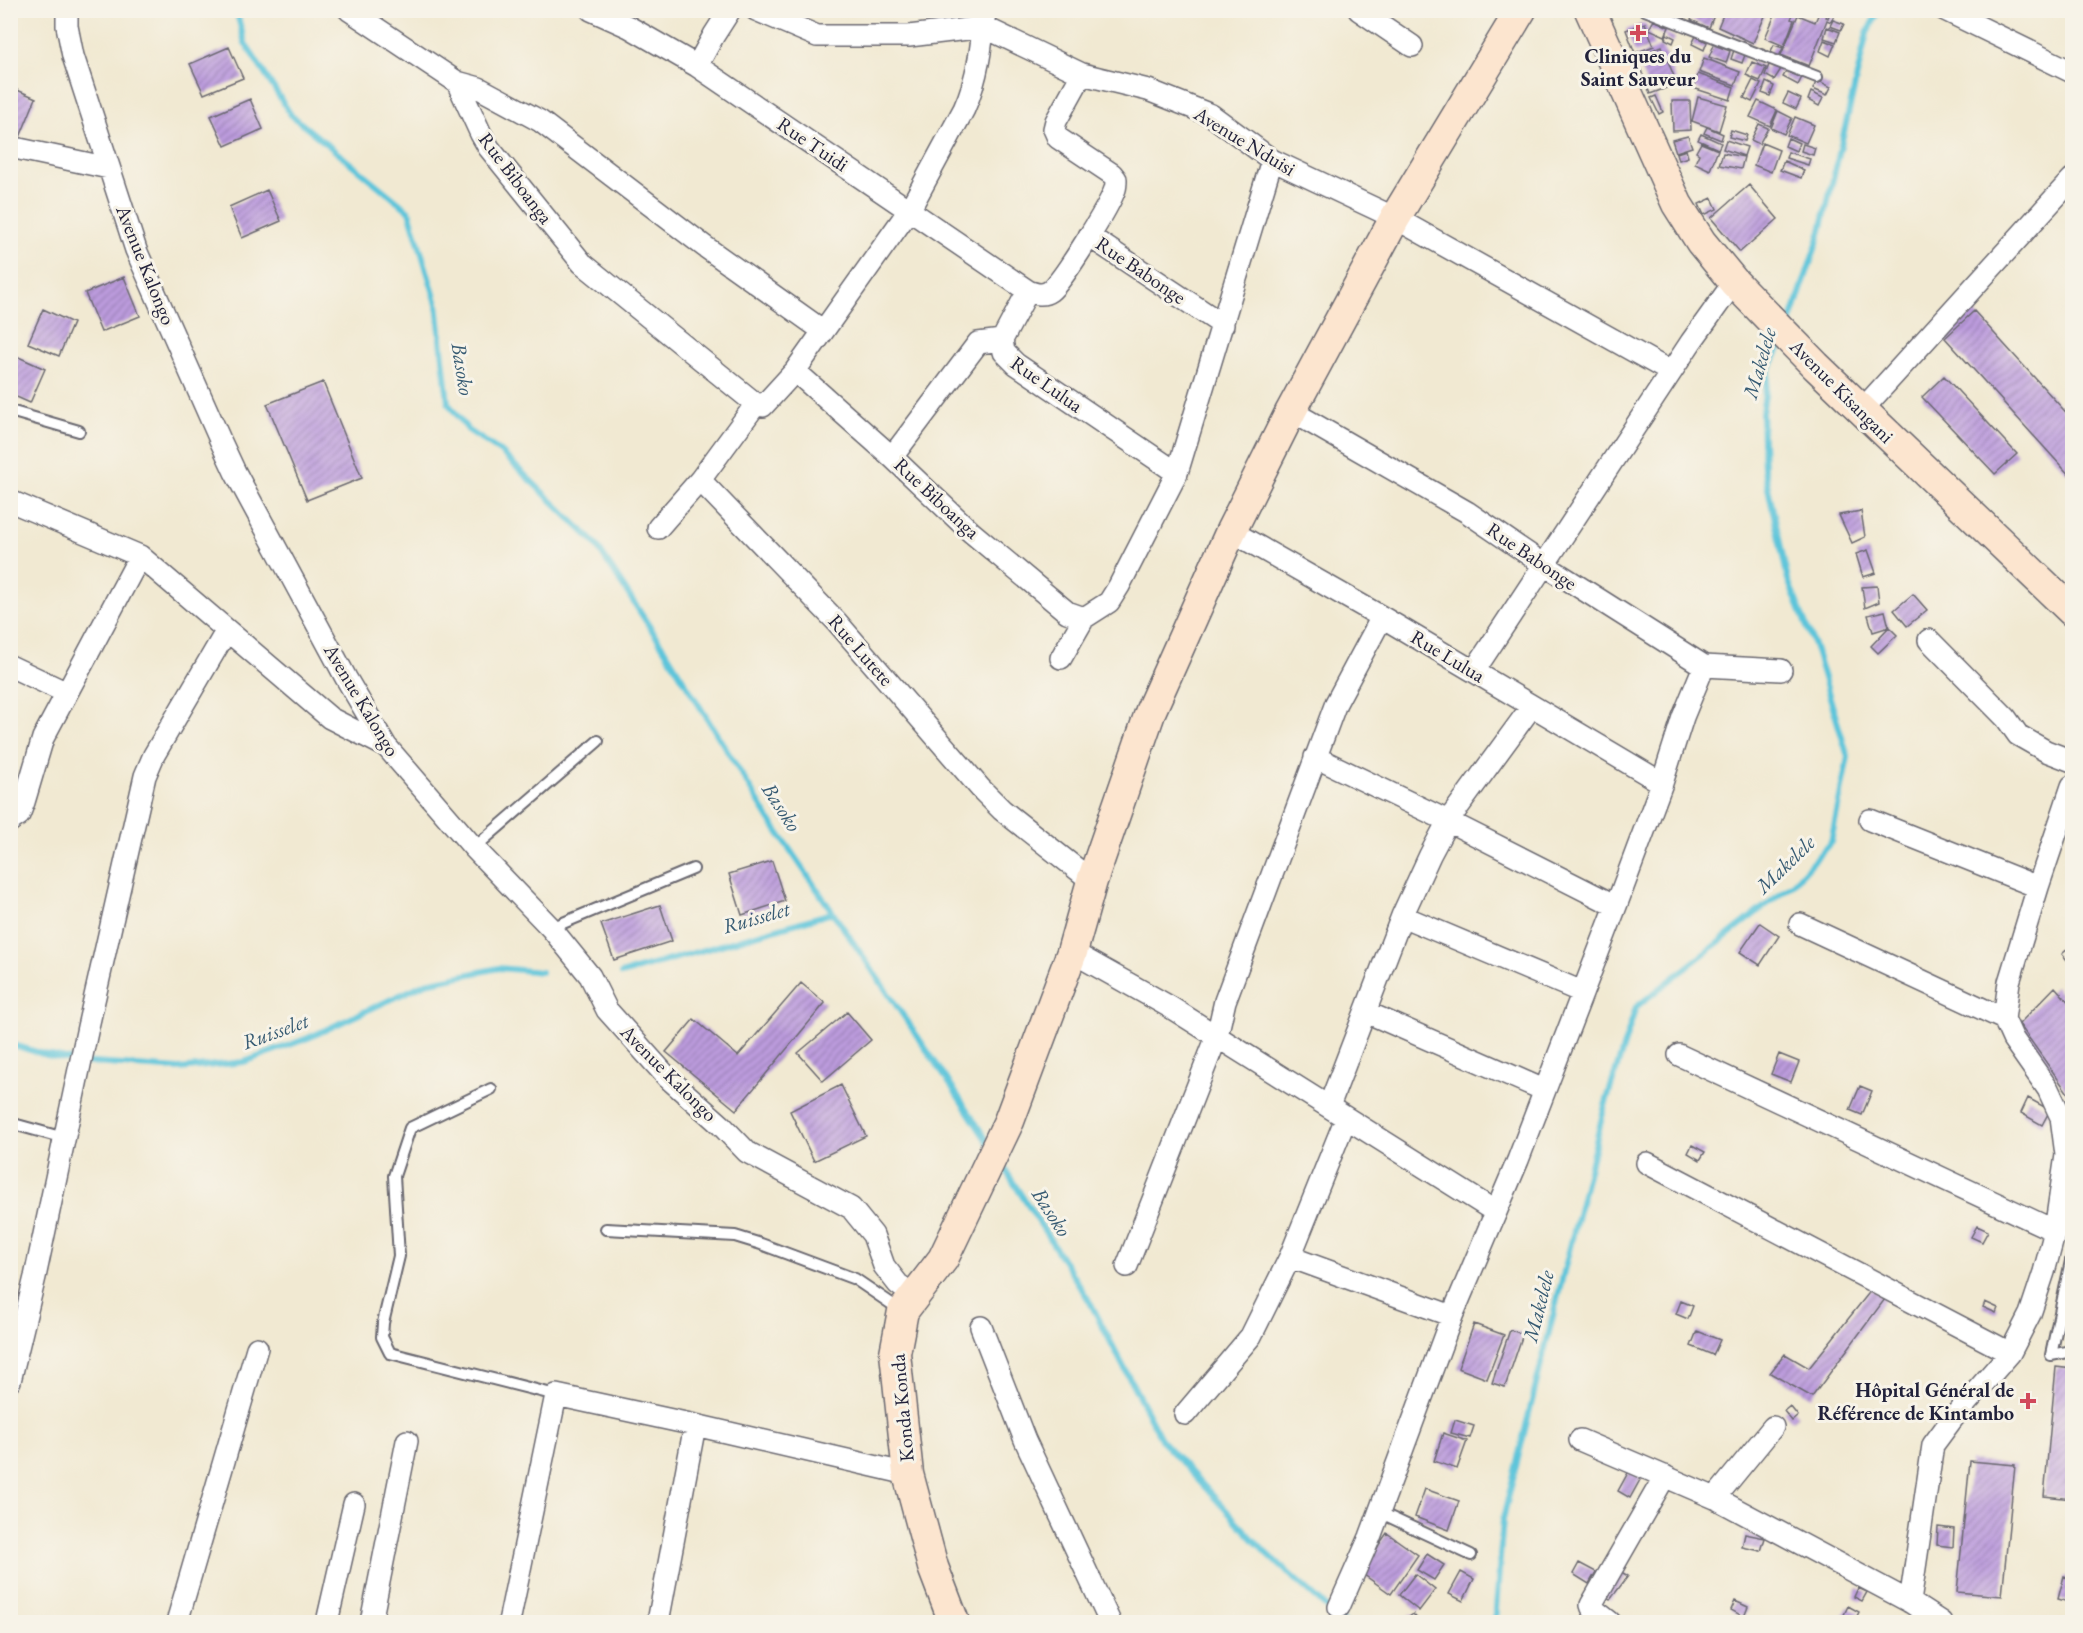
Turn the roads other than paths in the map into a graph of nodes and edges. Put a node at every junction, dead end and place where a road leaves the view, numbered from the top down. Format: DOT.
graph roads {
  1 [pos="67,10"];
  2 [pos="349,10"];
  3 [pos="591,10"];
  4 [pos="730,10"];
  5 [pos="756,10"];
  6 [pos="1359,10"];
  7 [pos="1521,10"];
  8 [pos="1590,10"];
  9 [pos="1645,10"];
  10 [pos="1945,10"];
  11 [pos="985,19"];
  12 [pos="1412,46"];
  13 [pos="697,66"];
  14 [pos="2073,72"];
  15 [pos="1082,74"];
  16 [pos="1817,77"];
  17 [pos="457,82"];
  18 [pos="10,147"];
  19 [pos="1272,160"];
  20 [pos="109,168"];
  21 [pos="2073,179"];
  22 [pos="910,209"];
  23 [pos="1395,218"];
  24 [pos="1089,236"];
  25 [pos="1734,282"];
  26 [pos="1028,291"];
  27 [pos="1222,325"];
  28 [pos="822,330"];
  29 [pos="1002,340"];
  30 [pos="795,371"];
  31 [pos="1671,372"];
  32 [pos="760,405"];
  33 [pos="10,411"];
  34 [pos="1290,411"];
  35 [pos="1862,411"];
  36 [pos="79,431"];
  37 [pos="892,457"];
  38 [pos="1177,473"];
  39 [pos="700,480"];
  40 [pos="10,501"];
  41 [pos="658,528"];
  42 [pos="1231,531"];
  43 [pos="140,556"];
  44 [pos="1543,564"];
  45 [pos="2073,611"];
  46 [pos="1382,617"];
  47 [pos="1084,618"];
  48 [pos="227,630"];
  49 [pos="1929,640"];
  50 [pos="1061,658"];
  51 [pos="10,666"];
  52 [pos="1704,666"];
  53 [pos="1781,670"];
  54 [pos="1474,671"];
  55 [pos="67,693"];
  56 [pos="1532,706"];
  57 [pos="598,741"];
  58 [pos="386,746"];
  59 [pos="1315,757"];
  60 [pos="2073,761"];
  61 [pos="1662,783"];
  62 [pos="2073,786"];
  63 [pos="1870,820"];
  64 [pos="10,821"];
  65 [pos="1448,821"];
  66 [pos="474,848"];
  67 [pos="693,869"];
  68 [pos="1092,881"];
  69 [pos="2038,888"];
  70 [pos="1616,906"];
  71 [pos="1402,916"];
  72 [pos="1800,924"];
  73 [pos="551,928"];
  74 [pos="1072,952"];
  75 [pos="1582,992"];
  76 [pos="1366,1012"];
  77 [pos="2004,1019"];
  78 [pos="1217,1036"];
  79 [pos="1679,1054"];
  80 [pos="491,1089"];
  81 [pos="1544,1090"];
  82 [pos="1338,1112"];
  83 [pos="10,1123"];
  84 [pos="64,1138"];
  85 [pos="1647,1162"];
  86 [pos="1496,1212"];
  87 [pos="606,1229"];
  88 [pos="2055,1231"];
  89 [pos="2073,1256"];
  90 [pos="1290,1257"];
  91 [pos="1127,1266"];
  92 [pos="908,1304"];
  93 [pos="1452,1316"];
  94 [pos="981,1327"];
  95 [pos="257,1348"];
  96 [pos="2073,1351"];
  97 [pos="2010,1353"];
  98 [pos="10,1381"];
  99 [pos="556,1395"];
  100 [pos="1185,1414"];
  101 [pos="695,1425"];
  102 [pos="1773,1427"];
  103 [pos="1580,1440"];
  104 [pos="407,1441"];
  105 [pos="908,1474"];
  106 [pos="1665,1476"];
  107 [pos="1715,1498"];
  108 [pos="354,1504"];
  109 [pos="1379,1512"];
  110 [pos="1471,1555"];
  111 [pos="1911,1602"];
  112 [pos="1339,1607"];
  113 [pos="1939,1622"];
  114 [pos="177,1623"];
  115 [pos="327,1623"];
  116 [pos="371,1623"];
  117 [pos="509,1623"];
  118 [pos="658,1623"];
  119 [pos="954,1623"];
  120 [pos="1110,1623"];
  121 [pos="1610,1623"];
  1 -- 20 [label="street, Avenue Kalongo"];
  2 -- 17 [label="street"];
  3 -- 13 [label="street, Rue Tuidi"];
  4 -- 13 [label="street"];
  5 -- 11 [label="street"];
  6 -- 12 [label="street"];
  7 -- 23 [label="street, Konda Konda"];
  8 -- 25 [label="street, Avenue Kisangani"];
  9 -- 16 [label="lane"];
  10 -- 14 [label="street"];
  11 -- 15 [label="street, Avenue Nduisi"];
  11 -- 22 [label="street"];
  13 -- 22 [label="street, Rue Tuidi"];
  15 -- 19 [label="street, Avenue Nduisi"];
  15 -- 24 [label="street"];
  17 -- 28 [label="street, Rue Biboanga"];
  17 -- 32 [label="street, Rue Biboanga"];
  18 -- 20 [label="street"];
  19 -- 23 [label="street, Avenue Nduisi"];
  19 -- 27 [label="street"];
  20 -- 58 [label="street, Avenue Kalongo"];
  21 -- 35 [label="street"];
  22 -- 26 [label="street, Rue Tuidi"];
  22 -- 28 [label="street"];
  23 -- 31 [label="street, Avenue Nduisi"];
  23 -- 34 [label="street, Konda Konda"];
  24 -- 26 [label="street"];
  24 -- 27 [label="street, Rue Babonge"];
  25 -- 31 [label="street"];
  25 -- 35 [label="street, Avenue Kisangani"];
  26 -- 29 [label="street, Rue Lulua"];
  27 -- 38 [label="street"];
  28 -- 30 [label="street"];
  29 -- 37 [label="street"];
  29 -- 38 [label="street, Rue Lulua"];
  30 -- 32 [label="street"];
  30 -- 37 [label="street, Rue Biboanga"];
  31 -- 44 [label="street"];
  32 -- 39 [label="street"];
  33 -- 36 [label="lane"];
  34 -- 42 [label="street, Konda Konda"];
  34 -- 44 [label="street, Rue Babonge"];
  35 -- 45 [label="street, Avenue Kisangani"];
  37 -- 47 [label="street, Rue Biboanga"];
  38 -- 47 [label="street"];
  39 -- 41 [label="street"];
  39 -- 68 [label="street, Rue Lutete"];
  40 -- 43 [label="street"];
  42 -- 46 [label="street, Rue Lulua"];
  42 -- 68 [label="street, Konda Konda"];
  43 -- 48 [label="street"];
  43 -- 55 [label="street"];
  44 -- 52 [label="street, Rue Babonge"];
  44 -- 54 [label="street"];
  46 -- 54 [label="street, Rue Lulua"];
  46 -- 59 [label="street"];
  47 -- 50 [label="street"];
  48 -- 58 [label="street"];
  48 -- 84 [label="street"];
  49 -- 60 [label="street"];
  51 -- 55 [label="street"];
  52 -- 53 [label="street, Rue Babonge"];
  52 -- 61 [label="street"];
  54 -- 56 [label="street, Rue Lulua"];
  55 -- 64 [label="street"];
  56 -- 61 [label="street, Rue Lulua"];
  56 -- 65 [label="street"];
  57 -- 66 [label="lane"];
  58 -- 66 [label="street, Avenue Kalongo"];
  59 -- 65 [label="street"];
  59 -- 78 [label="street"];
  61 -- 70 [label="street"];
  62 -- 69 [label="street"];
  63 -- 69 [label="street"];
  65 -- 70 [label="street"];
  65 -- 71 [label="street"];
  66 -- 73 [label="street, Avenue Kalongo"];
  67 -- 73 [label="lane"];
  68 -- 74 [label="street, Konda Konda"];
  69 -- 77 [label="street"];
  70 -- 75 [label="street"];
  71 -- 75 [label="street"];
  71 -- 76 [label="street"];
  72 -- 77 [label="street"];
  73 -- 92 [label="street, Avenue Kalongo"];
  74 -- 78 [label="street"];
  74 -- 92 [label="street, Konda Konda"];
  75 -- 81 [label="street"];
  76 -- 81 [label="street"];
  76 -- 82 [label="street"];
  77 -- 88 [label="street"];
  78 -- 82 [label="street"];
  78 -- 91 [label="street"];
  79 -- 88 [label="street"];
  80 -- 99 [label="lane"];
  81 -- 86 [label="street"];
  82 -- 86 [label="street"];
  82 -- 90 [label="street"];
  83 -- 84 [label="lane"];
  84 -- 98 [label="street"];
  85 -- 97 [label="street"];
  86 -- 93 [label="street"];
  87 -- 92 [label="lane"];
  88 -- 97 [label="street"];
  89 -- 96 [label="lane"];
  90 -- 93 [label="street"];
  90 -- 100 [label="street"];
  92 -- 105 [label="street, Konda Konda"];
  93 -- 109 [label="street"];
  94 -- 120 [label="street"];
  95 -- 114 [label="street"];
  97 -- 111 [label="street"];
  99 -- 101 [label="street"];
  99 -- 117 [label="street"];
  101 -- 105 [label="street"];
  101 -- 118 [label="street"];
  102 -- 107 [label="street"];
  103 -- 106 [label="street"];
  104 -- 116 [label="street"];
  105 -- 119 [label="street, Konda Konda"];
  106 -- 107 [label="street"];
  106 -- 121 [label="street"];
  107 -- 111 [label="street"];
  108 -- 115 [label="street"];
  109 -- 110 [label="lane"];
  109 -- 112 [label="street"];
  111 -- 113 [label="street"];
}
